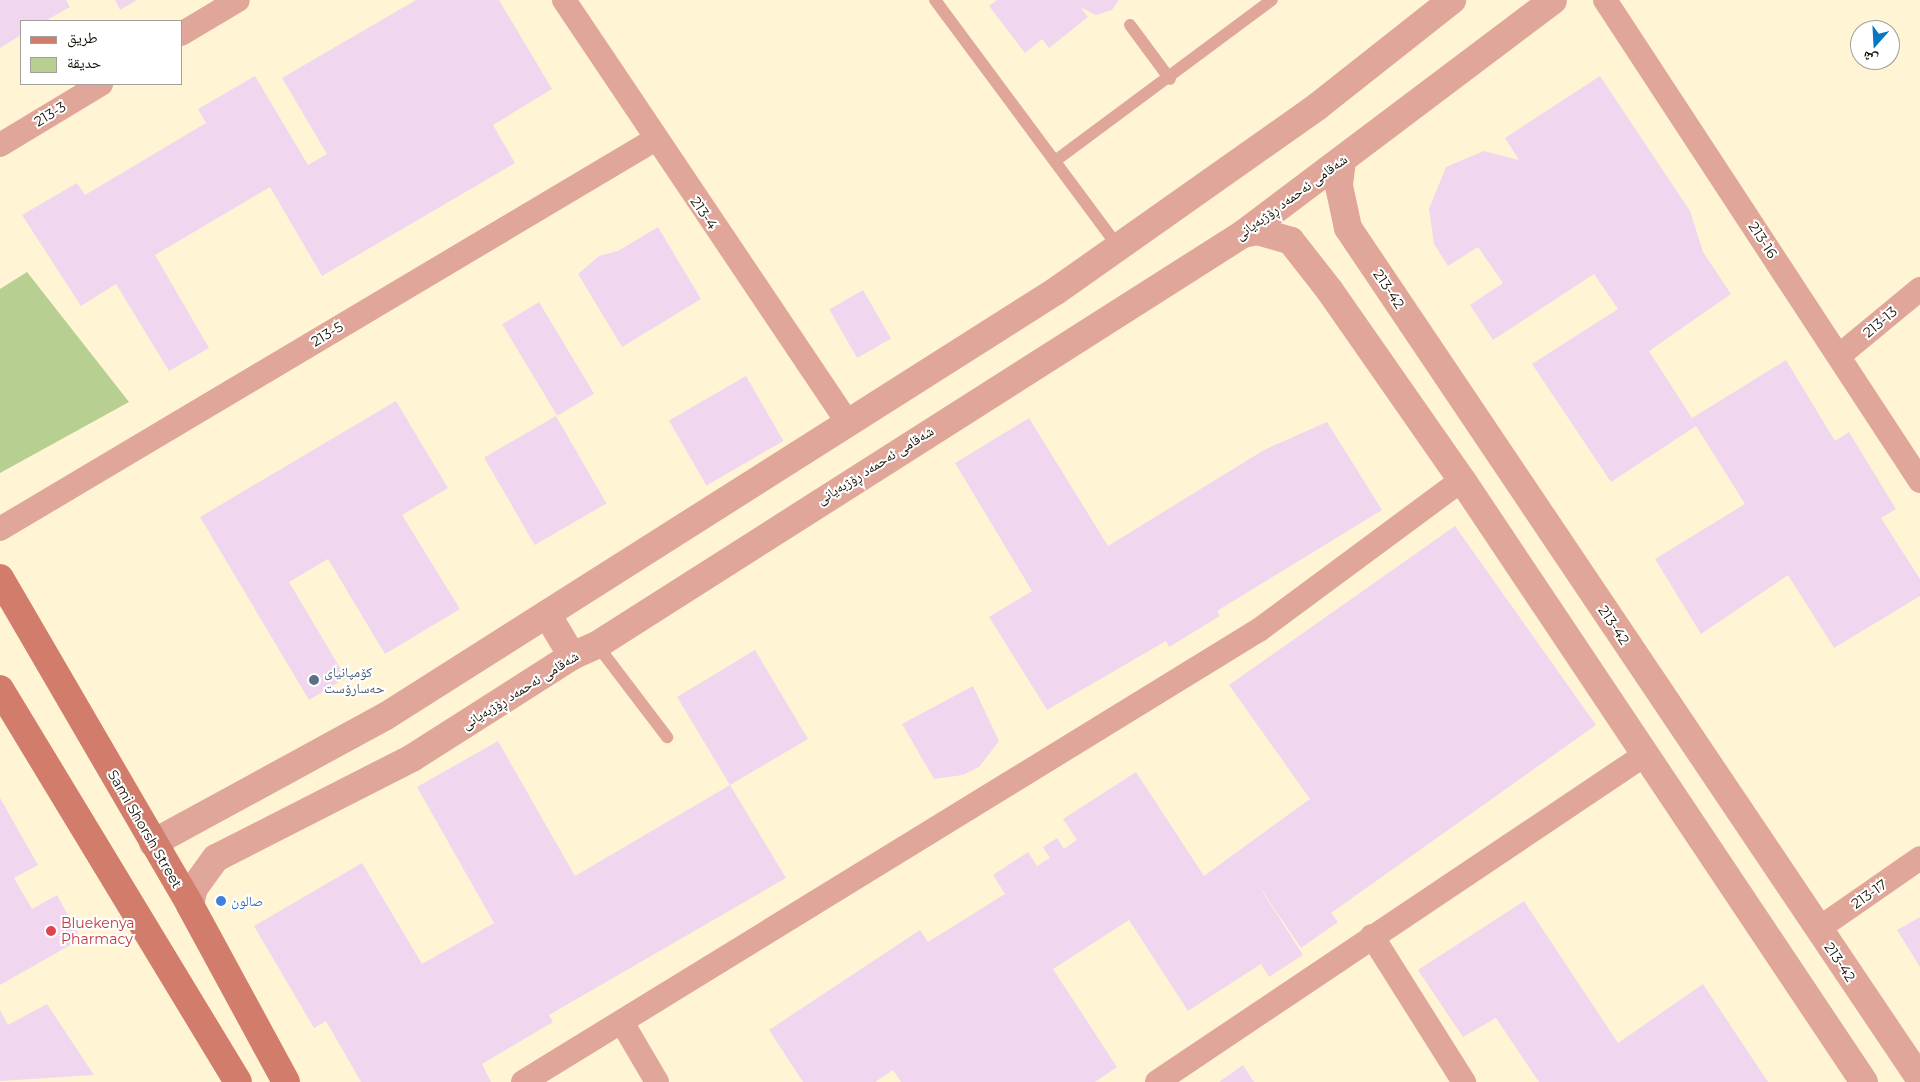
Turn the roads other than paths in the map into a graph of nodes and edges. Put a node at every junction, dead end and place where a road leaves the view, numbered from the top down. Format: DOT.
graph roads {
  1 [pos="238,0"];
  2 [pos="564,0"];
  3 [pos="935,0"];
  4 [pos="1272,0"];
  5 [pos="1452,0"];
  6 [pos="1553,0"];
  7 [pos="1605,0"];
  8 [pos="1130,26"];
  9 [pos="182,33"];
  10 [pos="1170,79"];
  11 [pos="98,85"];
  12 [pos="654,140"];
  13 [pos="0,145"];
  14 [pos="1342,160"];
  15 [pos="1055,161"];
  16 [pos="1242,234"];
  17 [pos="1119,248"];
  18 [pos="1920,289"];
  19 [pos="1840,355"];
  20 [pos="848,423"];
  21 [pos="1462,480"];
  22 [pos="1920,481"];
  23 [pos="0,529"];
  24 [pos="0,578"];
  25 [pos="546,614"];
  26 [pos="597,646"];
  27 [pos="572,656"];
  28 [pos="0,688"];
  29 [pos="667,737"];
  30 [pos="1644,756"];
  31 [pos="154,842"];
  32 [pos="1920,858"];
  33 [pos="190,905"];
  34 [pos="1818,929"];
  35 [pos="1372,936"];
  36 [pos="623,1024"];
  37 [pos="1920,1079"];
  38 [pos="238,1082"];
  39 [pos="286,1082"];
  40 [pos="523,1082"];
  41 [pos="657,1082"];
  42 [pos="1157,1082"];
  43 [pos="1464,1082"];
  44 [pos="1864,1082"];
  1 -- 9 [label="street"];
  2 -- 12 [label="street, 213-4"];
  3 -- 15 [label="lane"];
  4 -- 10 [label="lane"];
  5 -- 17 [label="street"];
  6 -- 14 [label="street, شەقامی ئەحمەد ڕۆژبەیانی"];
  7 -- 19 [label="street, 213-16"];
  8 -- 10 [label="lane"];
  10 -- 15 [label="lane"];
  11 -- 13 [label="street, 213-3"];
  12 -- 20 [label="street, 213-4"];
  12 -- 23 [label="street, 213-5"];
  14 -- 16 [label="street, شەقامی ئەحمەد ڕۆژبەیانی"];
  14 -- 34 [label="street, 213-42"];
  15 -- 17 [label="lane"];
  16 -- 21 [label="street"];
  16 -- 26 [label="street, شەقامی ئەحمەد ڕۆژبەیانی"];
  17 -- 20 [label="street"];
  18 -- 19 [label="street, 213-13"];
  19 -- 22 [label="street, 213-16"];
  20 -- 25 [label="street"];
  21 -- 30 [label="street"];
  21 -- 36 [label="street"];
  24 -- 31 [label="main road, Sami Shorsh Street"];
  25 -- 27 [label="street"];
  25 -- 31 [label="street"];
  26 -- 27 [label="street, شەقامی ئەحمەد ڕۆژبەیانی"];
  26 -- 29 [label="lane"];
  27 -- 33 [label="street, شەقامی ئەحمەد ڕۆژبەیانی"];
  28 -- 38 [label="main road"];
  30 -- 35 [label="street"];
  30 -- 44 [label="street"];
  31 -- 33 [label="main road, Sami Shorsh Street"];
  32 -- 34 [label="street, 213-17"];
  33 -- 39 [label="main road, Sami Shorsh Street"];
  34 -- 37 [label="street, 213-42"];
  35 -- 42 [label="street"];
  35 -- 43 [label="street"];
  36 -- 40 [label="street"];
  36 -- 41 [label="street"];
}
